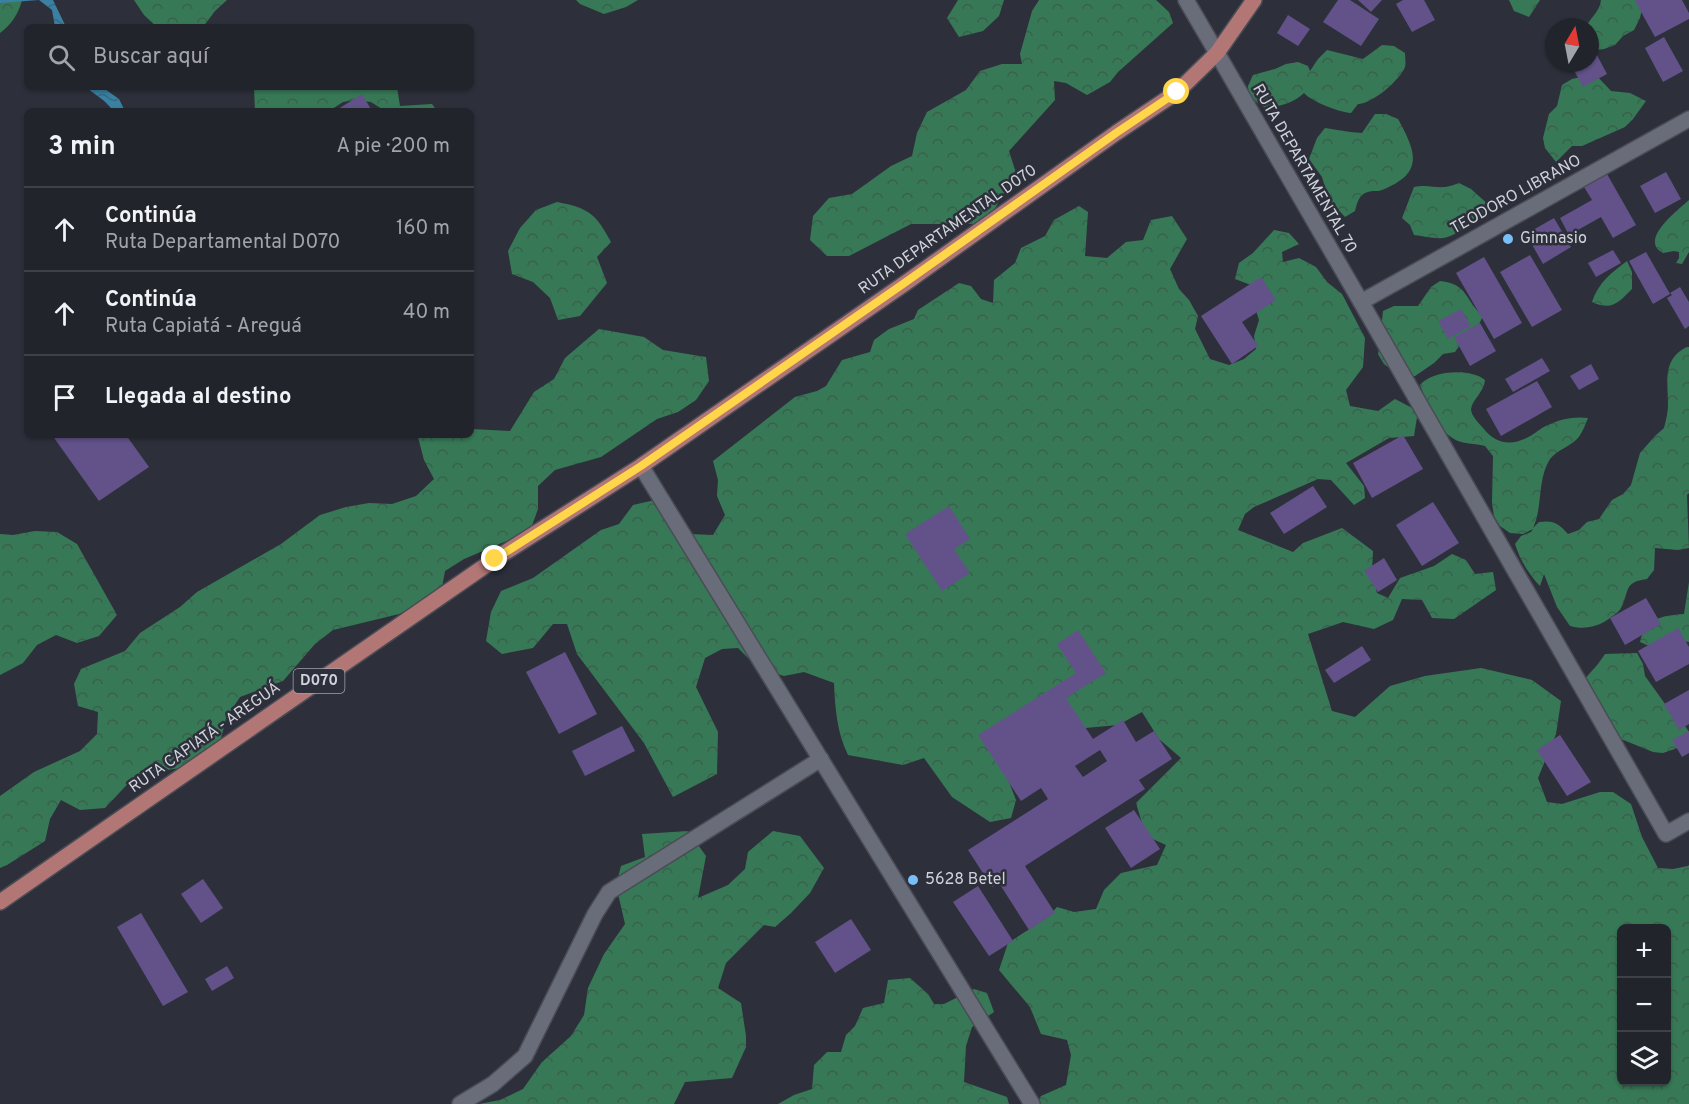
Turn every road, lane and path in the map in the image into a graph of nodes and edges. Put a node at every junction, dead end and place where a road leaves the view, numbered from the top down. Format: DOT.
graph roads {
  1 [pos="1186,0"];
  2 [pos="1254,0"];
  3 [pos="1217,53"];
  4 [pos="1689,119"];
  5 [pos="1360,302"];
  6 [pos="641,466"];
  7 [pos="821,759"];
  8 [pos="1689,821"];
  9 [pos="0,902"];
  10 [pos="460,1104"];
  11 [pos="1032,1104"];
  1 -- 3 [label="street, RUTA DEPARTAMENTAL 70"];
  2 -- 3 [label="main road, RUTA DEPARTAMENTAL D070 / D070"];
  3 -- 5 [label="street, RUTA DEPARTAMENTAL 70"];
  3 -- 6 [label="main road, RUTA DEPARTAMENTAL D070 / D070"];
  4 -- 5 [label="street, TEODORO LIBRANO"];
  5 -- 8 [label="street, RUTA DEPARTAMENTAL 70"];
  6 -- 7 [label="street"];
  6 -- 9 [label="main road, RUTA CAPIATÁ - AREGUÁ / D070"];
  7 -- 10 [label="street"];
  7 -- 11 [label="street"];
}
